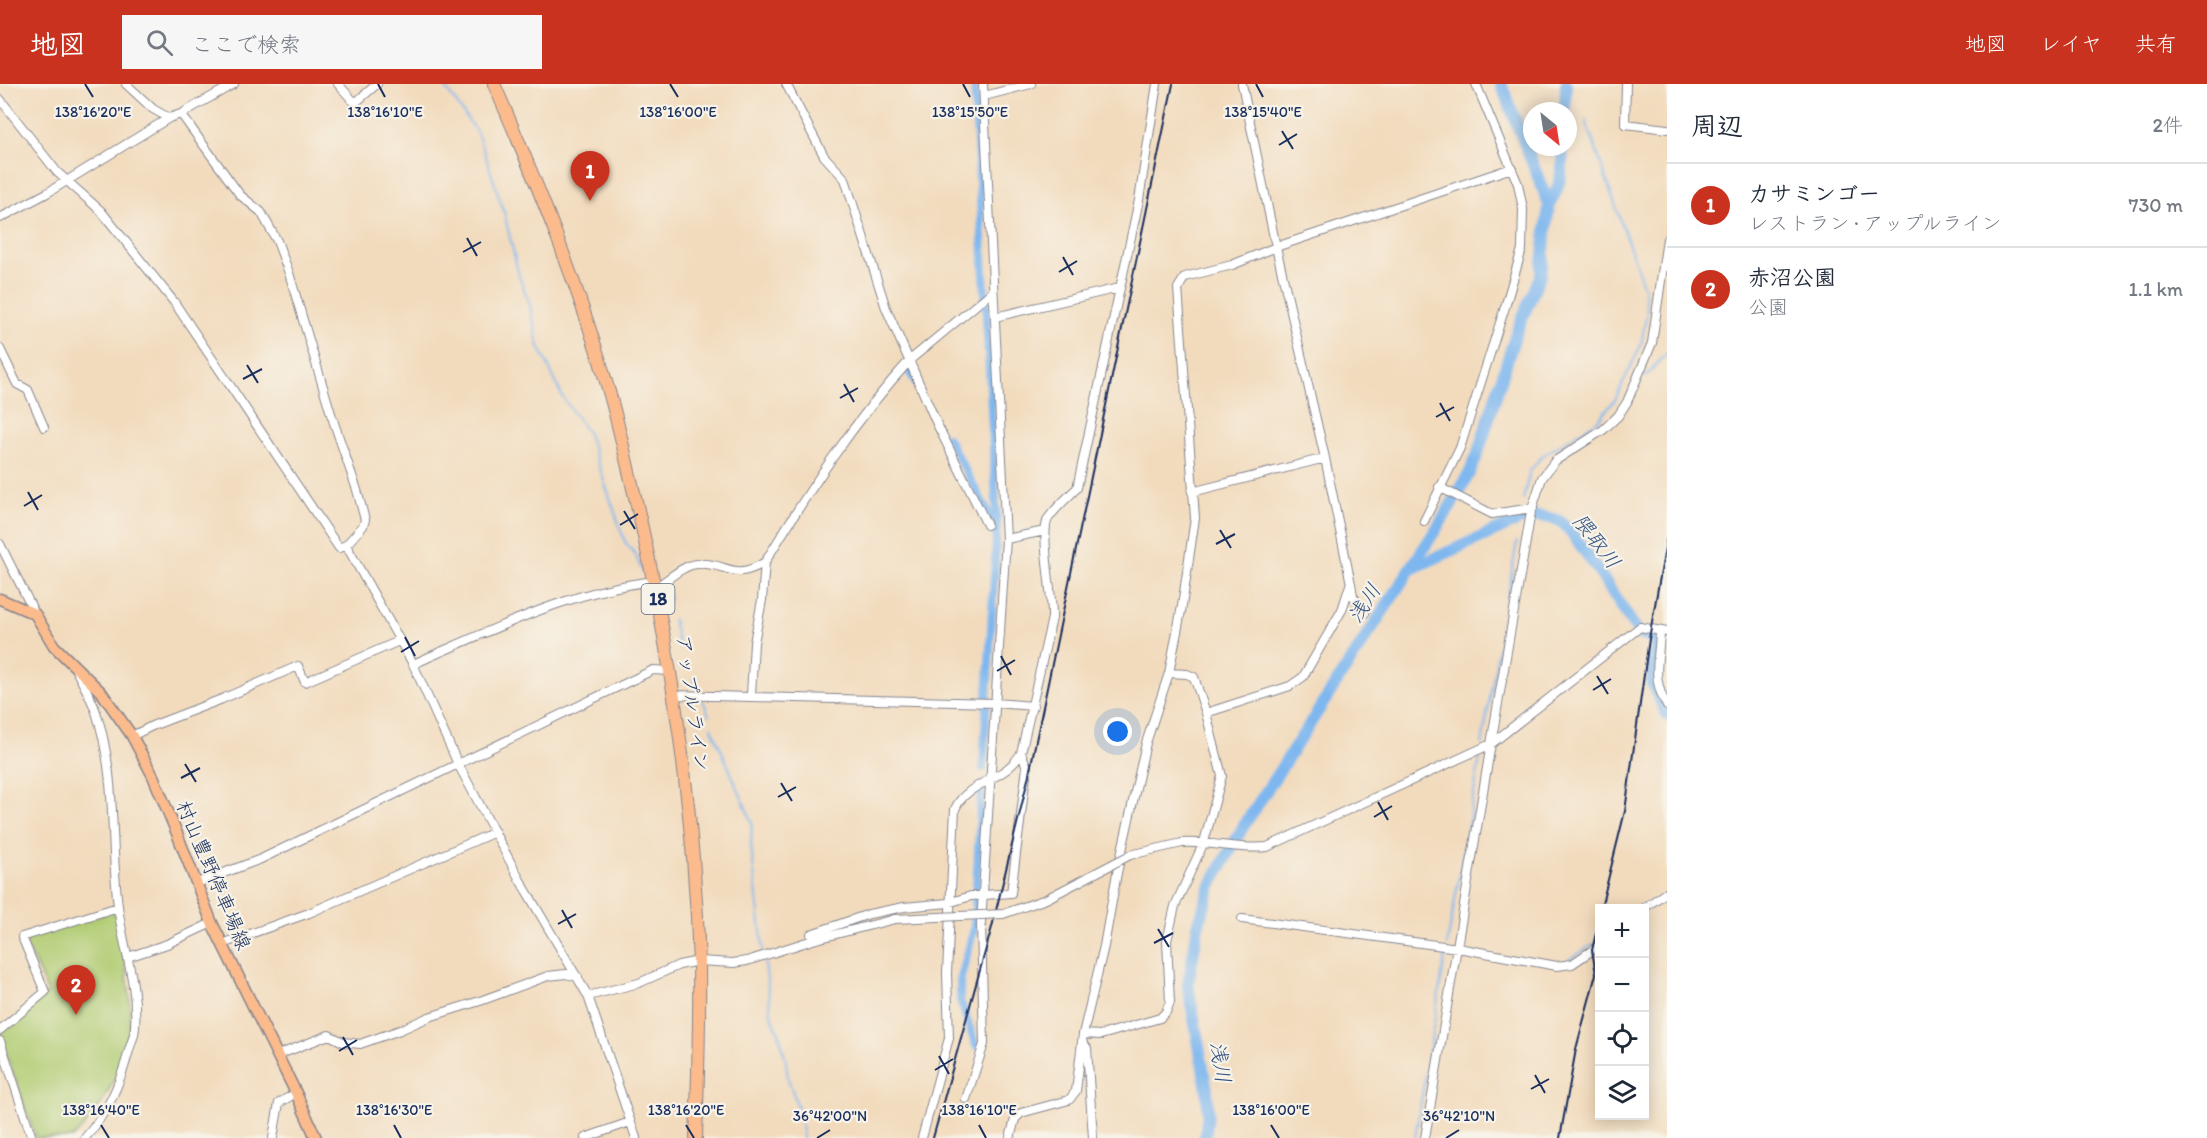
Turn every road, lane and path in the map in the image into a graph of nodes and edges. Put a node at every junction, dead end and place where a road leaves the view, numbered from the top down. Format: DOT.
graph roads {
  1 [pos="126,84"];
  2 [pos="234,84"];
  3 [pos="338,84"];
  4 [pos="377,84"];
  5 [pos="494,84"];
  6 [pos="786,84"];
  7 [pos="983,84"];
  8 [pos="1031,84"];
  9 [pos="1157,84"];
  10 [pos="1242,84"];
  11 [pos="1476,84"];
  12 [pos="1626,84"];
  13 [pos="984,96"];
  14 [pos="0,99"];
  15 [pos="181,114"];
  16 [pos="169,118"];
  17 [pos="1667,129"];
  18 [pos="1512,168"];
  19 [pos="66,180"];
  20 [pos="0,218"];
  21 [pos="1667,239"];
  22 [pos="1276,247"];
  23 [pos="1119,288"];
  24 [pos="991,292"];
  25 [pos="995,317"];
  26 [pos="0,349"];
  27 [pos="910,360"];
  28 [pos="44,427"];
  29 [pos="1325,458"];
  30 [pos="1440,488"];
  31 [pos="1192,492"];
  32 [pos="1532,510"];
  33 [pos="1424,520"];
  34 [pos="987,525"];
  35 [pos="1045,531"];
  36 [pos="1006,539"];
  37 [pos="0,544"];
  38 [pos="346,545"];
  39 [pos="765,562"];
  40 [pos="655,584"];
  41 [pos="1351,584"];
  42 [pos="0,599"];
  43 [pos="1365,613"];
  44 [pos="35,614"];
  45 [pos="1664,632"];
  46 [pos="399,641"];
  47 [pos="412,664"];
  48 [pos="74,666"];
  49 [pos="670,671"];
  50 [pos="1169,673"];
  51 [pos="674,695"];
  52 [pos="751,695"];
  53 [pos="993,703"];
  54 [pos="1033,706"];
  55 [pos="1667,706"];
  56 [pos="1206,713"];
  57 [pos="132,736"];
  58 [pos="1491,744"];
  59 [pos="1021,753"];
  60 [pos="458,764"];
  61 [pos="989,780"];
  62 [pos="495,832"];
  63 [pos="1204,842"];
  64 [pos="197,883"];
  65 [pos="1667,892"];
  66 [pos="978,896"];
  67 [pos="948,903"];
  68 [pos="1649,905"];
  69 [pos="118,907"];
  70 [pos="1242,919"];
  71 [pos="212,923"];
  72 [pos="813,940"];
  73 [pos="222,945"];
  74 [pos="1458,948"];
  75 [pos="1595,948"];
  76 [pos="128,957"];
  77 [pos="699,961"];
  78 [pos="578,977"];
  79 [pos="588,996"];
  80 [pos="0,1030"];
  81 [pos="1082,1038"];
  82 [pos="0,1041"];
  83 [pos="278,1055"];
  84 [pos="296,1093"];
  85 [pos="966,1099"];
  86 [pos="630,1122"];
  87 [pos="32,1138"];
  88 [pos="85,1138"];
  89 [pos="273,1138"];
  90 [pos="316,1138"];
  91 [pos="585,1138"];
  92 [pos="636,1138"];
  93 [pos="696,1138"];
  94 [pos="922,1138"];
  95 [pos="1010,1138"];
  96 [pos="1093,1138"];
  97 [pos="1425,1138"];
  1 -- 16 [label="street"];
  2 -- 15 [label="street"];
  3 -- 4 [label="street"];
  5 -- 40 [label="highway, アップルライン / 18"];
  6 -- 27 [label="street"];
  7 -- 13 [label="street"];
  8 -- 13 [label="street"];
  9 -- 23 [label="street"];
  10 -- 22 [label="street"];
  11 -- 18 [label="street"];
  12 -- 17 [label="street"];
  13 -- 24 [label="street"];
  14 -- 19 [label="street"];
  15 -- 16 [label="street"];
  15 -- 38 [label="street"];
  16 -- 19 [label="street"];
  18 -- 22 [label="street"];
  18 -- 30 [label="street"];
  19 -- 20 [label="street"];
  19 -- 38 [label="street"];
  21 -- 32 [label="street"];
  22 -- 29 [label="street"];
  22 -- 31 [label="street"];
  23 -- 25 [label="street"];
  23 -- 35 [label="street"];
  24 -- 25 [label="street"];
  24 -- 27 [label="street"];
  25 -- 36 [label="street"];
  26 -- 28 [label="street"];
  27 -- 34 [label="street"];
  27 -- 39 [label="street"];
  29 -- 31 [label="street"];
  29 -- 41 [label="street"];
  30 -- 32 [label="street"];
  30 -- 33 [label="street"];
  31 -- 50 [label="street"];
  32 -- 58 [label="street"];
  35 -- 36 [label="street"];
  35 -- 54 [label="street"];
  36 -- 53 [label="street"];
  37 -- 44 [label="street"];
  38 -- 46 [label="street"];
  39 -- 40 [label="street"];
  39 -- 52 [label="street"];
  40 -- 47 [label="street"];
  40 -- 49 [label="highway, アップルライン / 18"];
  41 -- 43 [label="street"];
  41 -- 56 [label="street"];
  42 -- 44 [label="main road"];
  44 -- 48 [label="main road, 村山豊野停車場線"];
  45 -- 55 [label="street"];
  45 -- 58 [label="street"];
  46 -- 47 [label="street"];
  46 -- 57 [label="street"];
  47 -- 60 [label="street"];
  48 -- 57 [label="main road, 村山豊野停車場線"];
  48 -- 69 [label="street"];
  49 -- 51 [label="highway, アップルライン / 18"];
  49 -- 60 [label="street"];
  50 -- 56 [label="street"];
  50 -- 81 [label="street"];
  51 -- 52 [label="street"];
  51 -- 77 [label="highway, アップルライン / 18"];
  52 -- 53 [label="street"];
  53 -- 54 [label="street"];
  53 -- 61 [label="street"];
  54 -- 59 [label="street"];
  56 -- 63 [label="street"];
  57 -- 64 [label="main road, 村山豊野停車場線"];
  58 -- 63 [label="street"];
  58 -- 74 [label="street"];
  59 -- 61 [label="street"];
  59 -- 66 [label="street"];
  60 -- 62 [label="street"];
  60 -- 64 [label="street"];
  61 -- 66 [label="street"];
  61 -- 67 [label="street"];
  62 -- 73 [label="street"];
  62 -- 78 [label="street"];
  63 -- 72 [label="street, bridge"];
  63 -- 81 [label="street"];
  64 -- 71 [label="main road, 村山豊野停車場線"];
  65 -- 68 [label="street"];
  66 -- 67 [label="street"];
  66 -- 85 [label="street"];
  67 -- 72 [label="street"];
  67 -- 94 [label="street"];
  69 -- 76 [label="street"];
  69 -- 80 [label="street"];
  70 -- 74 [label="street"];
  71 -- 73 [label="main road, 村山豊野停車場線"];
  71 -- 76 [label="street"];
  72 -- 77 [label="street"];
  73 -- 83 [label="main road, 村山豊野停車場線"];
  74 -- 75 [label="street"];
  74 -- 97 [label="street"];
  76 -- 88 [label="street"];
  77 -- 79 [label="street"];
  77 -- 93 [label="highway, アップルライン / 18"];
  78 -- 79 [label="street"];
  78 -- 83 [label="street"];
  79 -- 86 [label="street"];
  81 -- 95 [label="street"];
  81 -- 96 [label="street"];
  82 -- 87 [label="street"];
  83 -- 84 [label="main road, 村山豊野停車場線"];
  84 -- 89 [label="street"];
  84 -- 90 [label="main road, 村山豊野停車場線"];
  86 -- 91 [label="street"];
  86 -- 92 [label="street"];
}
